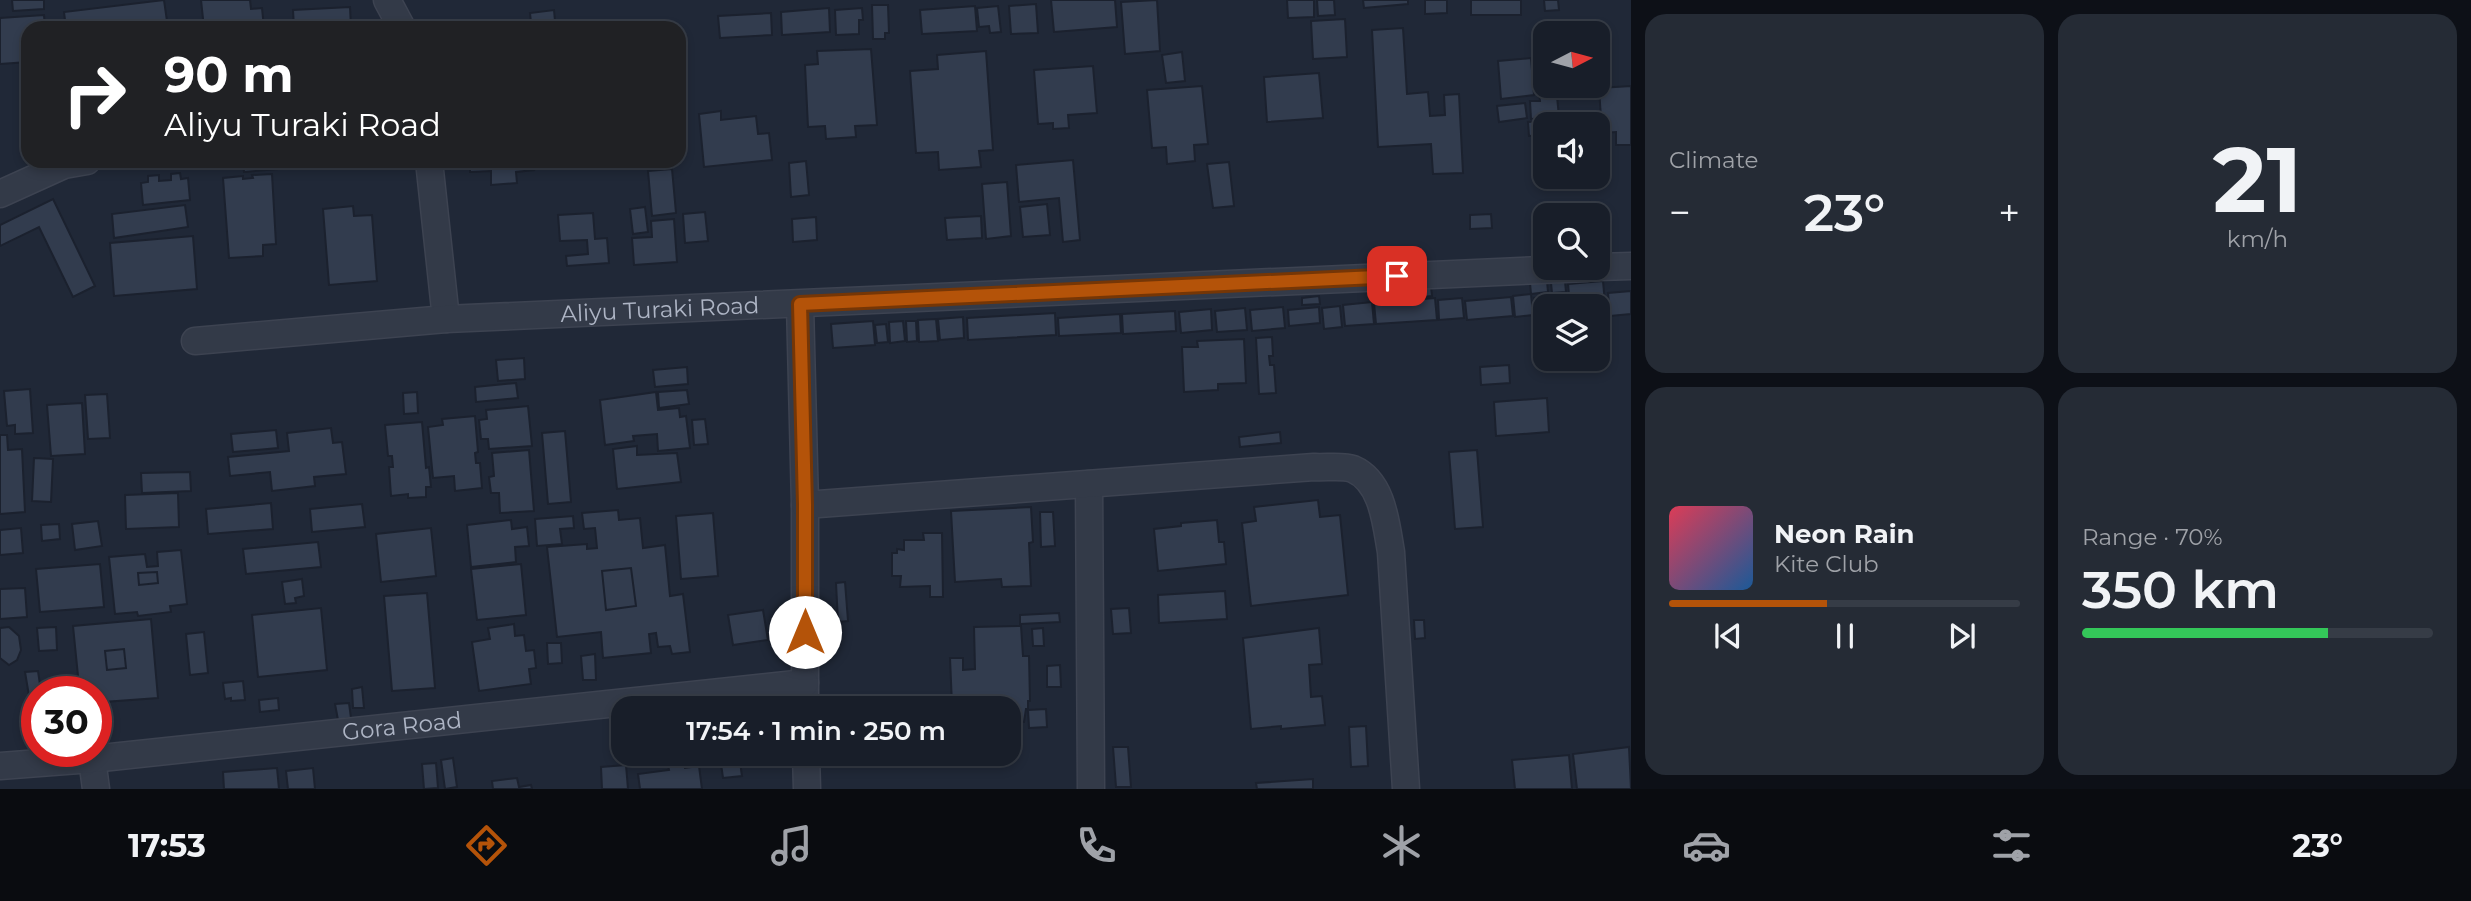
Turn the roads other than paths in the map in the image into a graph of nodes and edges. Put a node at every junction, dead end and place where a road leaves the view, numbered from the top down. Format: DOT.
graph roads {
  1 [pos="387,0"];
  2 [pos="398,21"];
  3 [pos="57,168"];
  4 [pos="430,168"];
  5 [pos="0,194"];
  6 [pos="1631,266"];
  7 [pos="1610,267"];
  8 [pos="1533,270"];
  9 [pos="800,304"];
  10 [pos="446,319"];
  11 [pos="195,341"];
  12 [pos="1089,484"];
  13 [pos="805,505"];
  14 [pos="805,696"];
  15 [pos="611,713"];
  16 [pos="112,757"];
  17 [pos="21,764"];
  18 [pos="0,766"];
  19 [pos="806,766"];
  20 [pos="93,767"];
  21 [pos="96,789"];
  22 [pos="807,789"];
  23 [pos="1091,789"];
  24 [pos="1406,789"];
  1 -- 2 [label="street"];
  3 -- 5 [label="street"];
  4 -- 10 [label="street"];
  6 -- 7 [label="street"];
  8 -- 9 [label="street, Aliyu Turaki Road"];
  9 -- 10 [label="street, Aliyu Turaki Road"];
  9 -- 13 [label="street"];
  10 -- 11 [label="street, Aliyu Turaki Road"];
  12 -- 13 [label="street"];
  12 -- 23 [label="street"];
  12 -- 24 [label="street"];
  13 -- 14 [label="street"];
  15 -- 16 [label="street, Gora Road"];
  17 -- 18 [label="street, Gora Road"];
  19 -- 22 [label="street"];
  20 -- 21 [label="street"];
}
